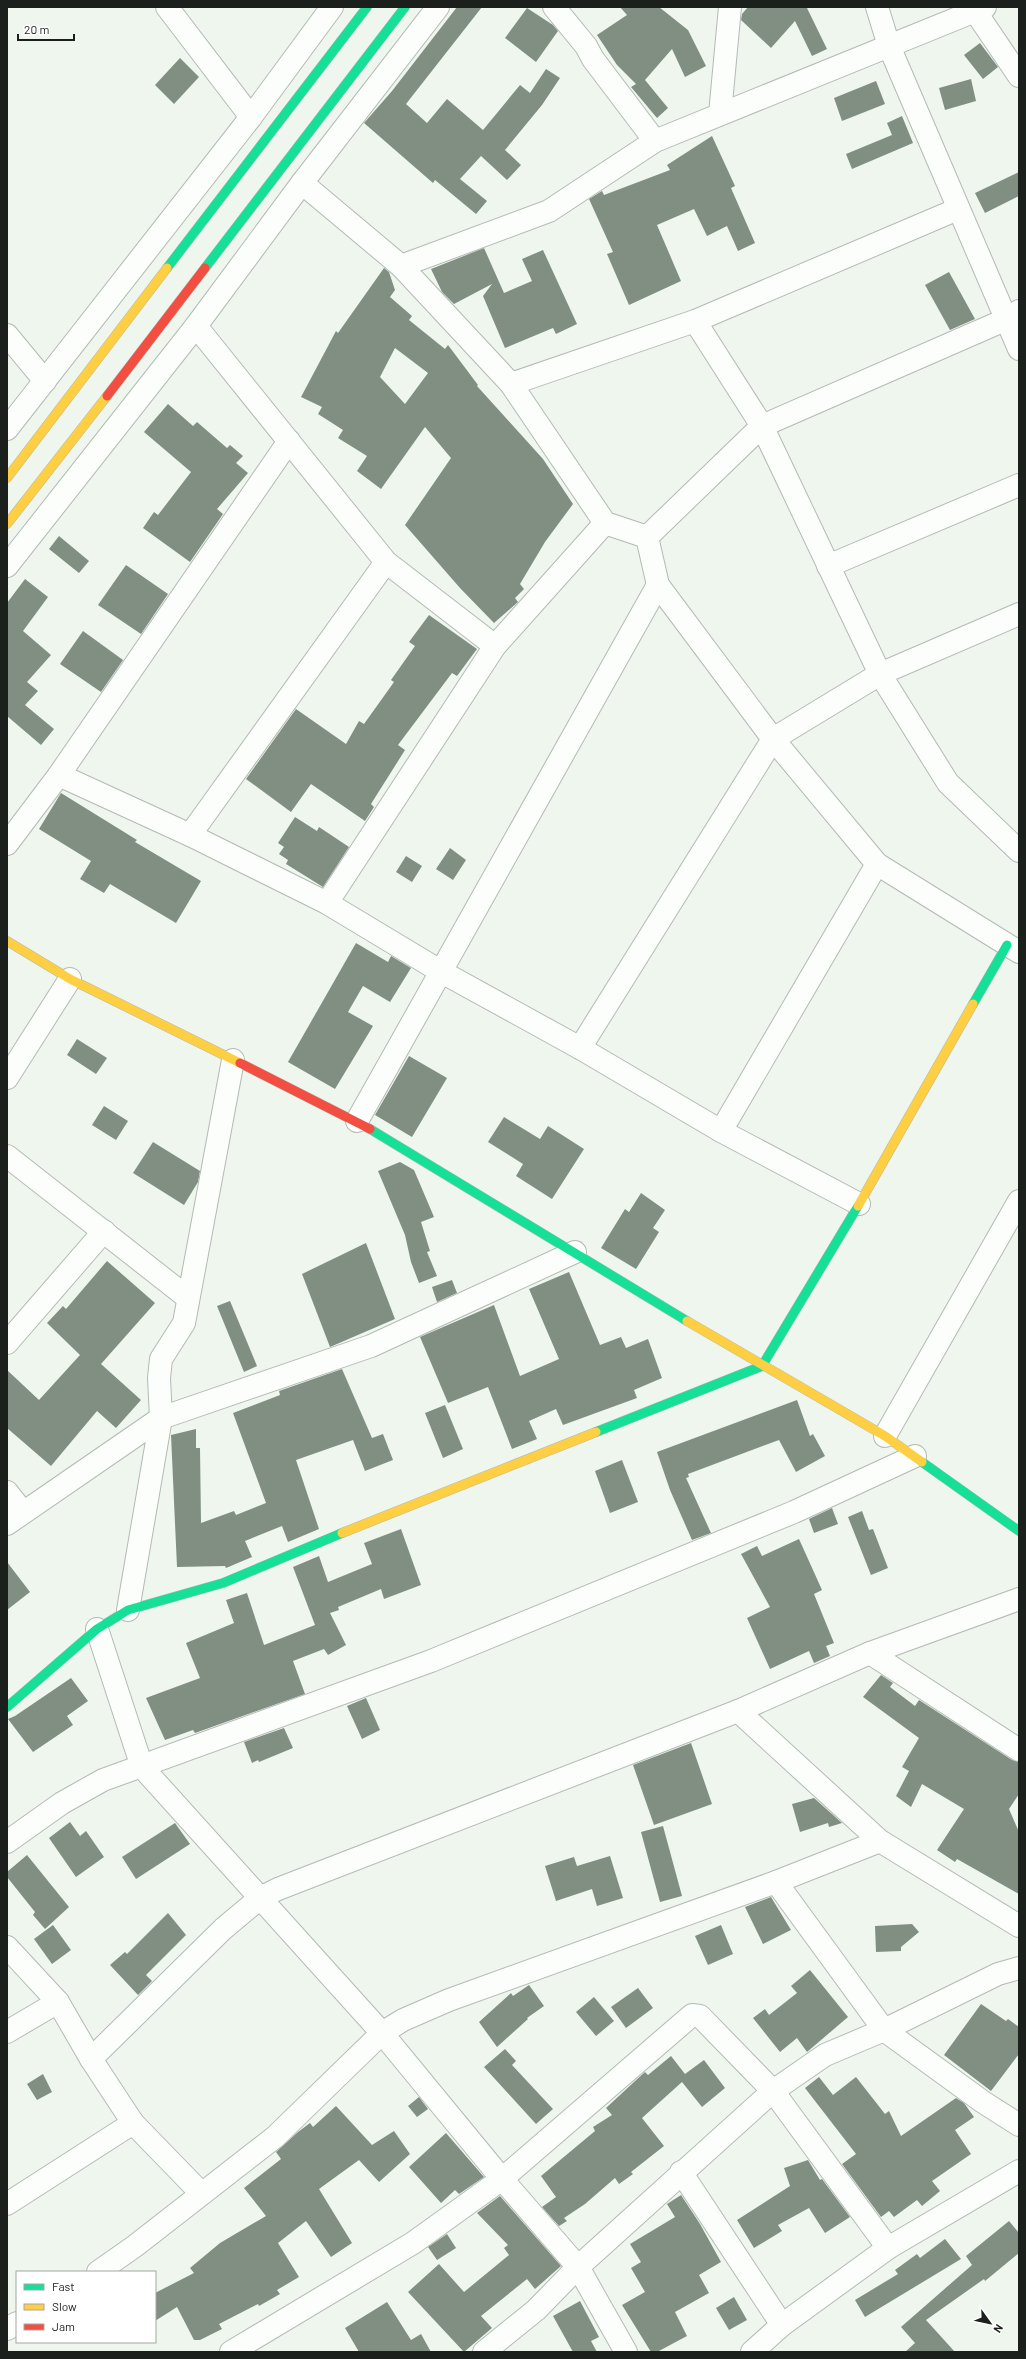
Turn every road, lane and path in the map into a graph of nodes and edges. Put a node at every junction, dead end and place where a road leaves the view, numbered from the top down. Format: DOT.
graph roads {
  1 [pos="167,7"];
  2 [pos="332,7"];
  3 [pos="367,7"];
  4 [pos="406,7"];
  5 [pos="438,7"];
  6 [pos="554,7"];
  7 [pos="730,7"];
  8 [pos="877,7"];
  9 [pos="980,9"];
  10 [pos="889,46"];
  11 [pos="1019,76"];
  12 [pos="720,114"];
  13 [pos="251,117"];
  14 [pos="655,141"];
  15 [pos="302,183"];
  16 [pos="958,209"];
  17 [pos="401,266"];
  18 [pos="1013,315"];
  19 [pos="695,322"];
  20 [pos="196,326"];
  21 [pos="7,335"];
  22 [pos="1019,349"];
  23 [pos="45,381"];
  24 [pos="511,384"];
  25 [pos="762,426"];
  26 [pos="7,429"];
  27 [pos="289,441"];
  28 [pos="7,478"];
  29 [pos="1019,485"];
  30 [pos="605,523"];
  31 [pos="7,524"];
  32 [pos="647,537"];
  33 [pos="386,562"];
  34 [pos="7,566"];
  35 [pos="828,566"];
  36 [pos="658,585"];
  37 [pos="1019,614"];
  38 [pos="495,646"];
  39 [pos="880,674"];
  40 [pos="773,739"];
  41 [pos="59,775"];
  42 [pos="190,835"];
  43 [pos="7,844"];
  44 [pos="1019,851"];
  45 [pos="877,864"];
  46 [pos="327,902"];
  47 [pos="7,941"];
  48 [pos="1013,948"];
  49 [pos="440,971"];
  50 [pos="70,979"];
  51 [pos="580,1048"];
  52 [pos="233,1060"];
  53 [pos="7,1078"];
  54 [pos="357,1121"];
  55 [pos="721,1131"];
  56 [pos="7,1156"];
  57 [pos="1019,1201"];
  58 [pos="859,1204"];
  59 [pos="104,1231"];
  60 [pos="575,1252"];
  61 [pos="188,1298"];
  62 [pos="7,1343"];
  63 [pos="762,1366"];
  64 [pos="161,1418"];
  65 [pos="884,1436"];
  66 [pos="915,1456"];
  67 [pos="7,1492"];
  68 [pos="15,1518"];
  69 [pos="1019,1531"];
  70 [pos="1019,1599"];
  71 [pos="128,1610"];
  72 [pos="97,1629"];
  73 [pos="870,1653"];
  74 [pos="7,1706"];
  75 [pos="738,1711"];
  76 [pos="1019,1750"];
  77 [pos="142,1767"];
  78 [pos="880,1841"];
  79 [pos="7,1842"];
  80 [pos="776,1882"];
  81 [pos="260,1898"];
  82 [pos="1019,1926"];
  83 [pos="7,1947"];
  84 [pos="1019,1968"];
  85 [pos="58,2002"];
  86 [pos="884,2030"];
  87 [pos="7,2032"];
  88 [pos="382,2033"];
  89 [pos="91,2059"];
  90 [pos="773,2091"];
  91 [pos="133,2123"];
  92 [pos="1019,2124"];
  93 [pos="1019,2171"];
  94 [pos="681,2172"];
  95 [pos="502,2179"];
  96 [pos="201,2193"];
  97 [pos="7,2204"];
  98 [pos="888,2248"];
  99 [pos="578,2267"];
  100 [pos="99,2271"];
  101 [pos="16,2324"];
  102 [pos="782,2325"];
  103 [pos="7,2329"];
  104 [pos="231,2352"];
  105 [pos="484,2352"];
  106 [pos="626,2352"];
  107 [pos="752,2352"];
  1 -- 13 [label="street"];
  2 -- 13 [label="street"];
  3 -- 28 [label="main road"];
  4 -- 31 [label="main road"];
  5 -- 15 [label="street"];
  6 -- 14 [label="street"];
  7 -- 12 [label="street"];
  8 -- 10 [label="street"];
  9 -- 10 [label="street"];
  9 -- 11 [label="street"];
  10 -- 12 [label="street"];
  10 -- 16 [label="street"];
  12 -- 14 [label="street"];
  13 -- 23 [label="street"];
  14 -- 17 [label="street"];
  15 -- 17 [label="street"];
  15 -- 20 [label="street"];
  16 -- 18 [label="street"];
  16 -- 19 [label="street"];
  17 -- 24 [label="street"];
  18 -- 22 [label="street"];
  18 -- 25 [label="street"];
  19 -- 24 [label="street"];
  19 -- 25 [label="street"];
  20 -- 27 [label="street"];
  20 -- 34 [label="street"];
  21 -- 23 [label="street"];
  23 -- 26 [label="street"];
  24 -- 30 [label="street"];
  25 -- 32 [label="street"];
  25 -- 35 [label="street"];
  27 -- 33 [label="street"];
  27 -- 41 [label="street"];
  29 -- 35 [label="street"];
  30 -- 32 [label="street"];
  30 -- 38 [label="street"];
  32 -- 36 [label="street"];
  33 -- 38 [label="street"];
  33 -- 42 [label="street"];
  35 -- 39 [label="street"];
  36 -- 40 [label="street"];
  36 -- 49 [label="street"];
  37 -- 39 [label="street"];
  38 -- 46 [label="street"];
  39 -- 40 [label="street"];
  39 -- 44 [label="street"];
  40 -- 45 [label="street"];
  40 -- 51 [label="street"];
  41 -- 42 [label="street"];
  41 -- 43 [label="street"];
  42 -- 46 [label="street"];
  45 -- 48 [label="street"];
  45 -- 55 [label="street"];
  46 -- 49 [label="street"];
  47 -- 50 [label="main road"];
  48 -- 58 [label="main road"];
  49 -- 51 [label="street"];
  49 -- 54 [label="street"];
  50 -- 52 [label="main road"];
  50 -- 53 [label="street"];
  51 -- 55 [label="street"];
  52 -- 54 [label="main road"];
  52 -- 61 [label="street"];
  54 -- 60 [label="main road"];
  55 -- 58 [label="street"];
  56 -- 59 [label="street"];
  57 -- 65 [label="street"];
  58 -- 63 [label="main road"];
  59 -- 61 [label="street"];
  59 -- 62 [label="street"];
  60 -- 63 [label="main road"];
  60 -- 64 [label="street"];
  61 -- 64 [label="street"];
  63 -- 65 [label="main road"];
  63 -- 71 [label="main road"];
  64 -- 68 [label="street"];
  64 -- 71 [label="street"];
  65 -- 66 [label="main road"];
  66 -- 69 [label="main road"];
  66 -- 77 [label="street"];
  67 -- 68 [label="street"];
  70 -- 73 [label="street"];
  71 -- 72 [label="main road"];
  72 -- 74 [label="main road"];
  72 -- 77 [label="street"];
  73 -- 75 [label="street"];
  73 -- 76 [label="street"];
  75 -- 78 [label="street"];
  75 -- 81 [label="street"];
  77 -- 79 [label="street"];
  77 -- 81 [label="street"];
  78 -- 80 [label="street"];
  78 -- 82 [label="street"];
  80 -- 86 [label="street"];
  80 -- 88 [label="street"];
  81 -- 88 [label="street"];
  81 -- 89 [label="street"];
  83 -- 85 [label="street"];
  84 -- 86 [label="street"];
  85 -- 87 [label="street"];
  85 -- 89 [label="street"];
  86 -- 90 [label="street"];
  86 -- 92 [label="street"];
  88 -- 95 [label="street"];
  88 -- 96 [label="street"];
  89 -- 91 [label="street"];
  90 -- 94 [label="street"];
  90 -- 95 [label="street"];
  90 -- 98 [label="street"];
  91 -- 96 [label="street"];
  91 -- 97 [label="street"];
  93 -- 98 [label="street"];
  94 -- 99 [label="street"];
  94 -- 102 [label="street"];
  95 -- 99 [label="street"];
  95 -- 104 [label="street"];
  96 -- 100 [label="street"];
  98 -- 102 [label="street"];
  99 -- 105 [label="street"];
  99 -- 106 [label="street"];
  101 -- 103 [label="street"];
  102 -- 107 [label="street"];
}
